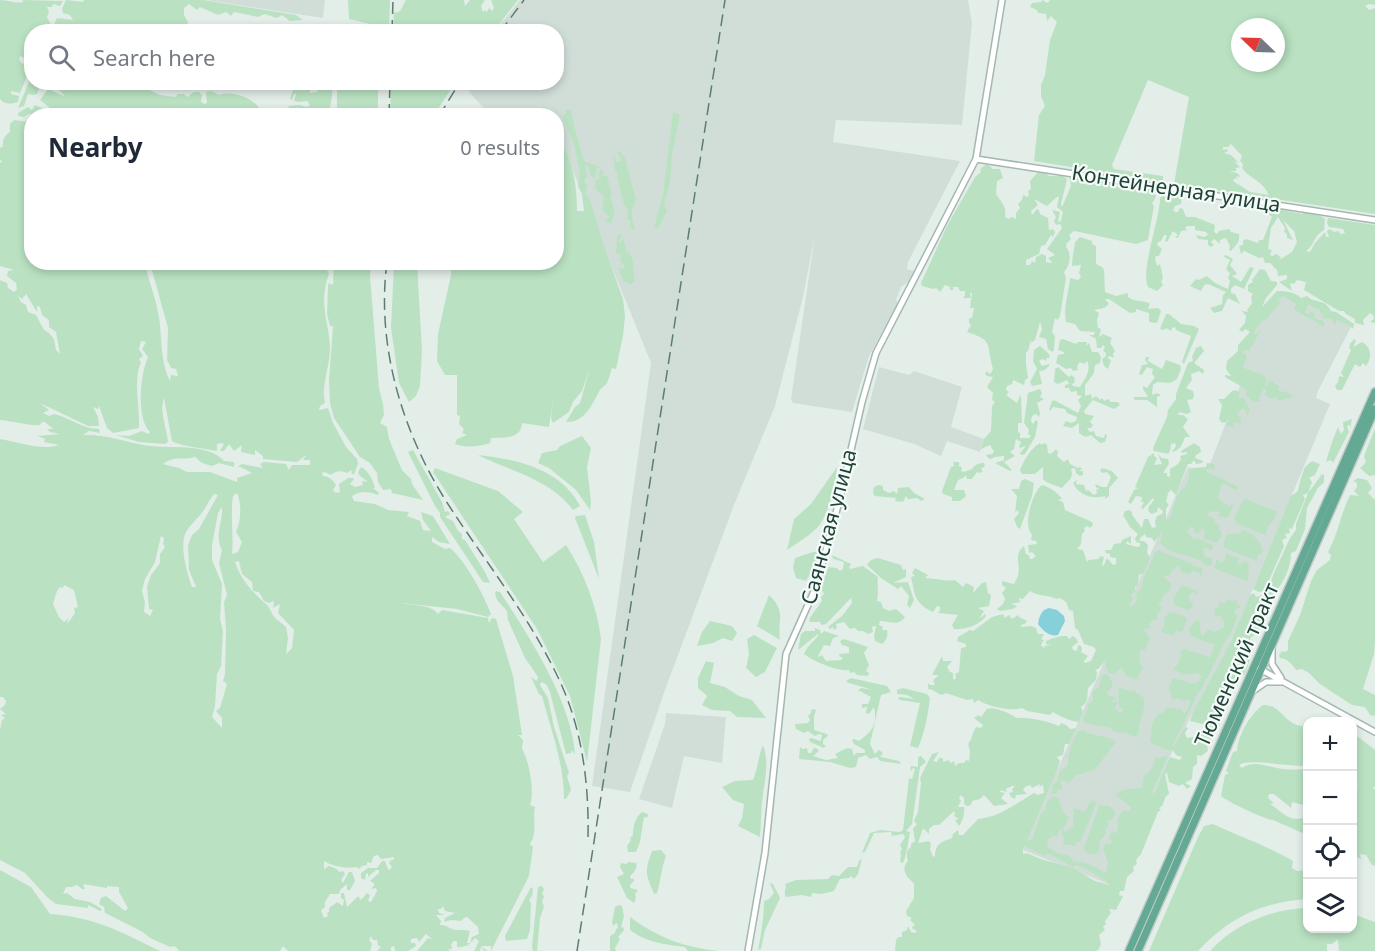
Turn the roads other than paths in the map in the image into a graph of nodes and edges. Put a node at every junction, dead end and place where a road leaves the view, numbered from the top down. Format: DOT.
graph roads {
  1 [pos="1002,0"];
  2 [pos="976,159"];
  3 [pos="1375,220"];
  4 [pos="1375,392"];
  5 [pos="1375,409"];
  6 [pos="1273,644"];
  7 [pos="1258,668"];
  8 [pos="1284,682"];
  9 [pos="1251,694"];
  10 [pos="1375,732"];
  11 [pos="748,951"];
  12 [pos="1130,951"];
  13 [pos="1138,951"];
  1 -- 2 [label="street, Саянская улица"];
  2 -- 3 [label="street, Контейнерная улица"];
  2 -- 11 [label="street, Саянская улица"];
  4 -- 7 [label="main road, Тюменский тракт"];
  5 -- 6 [label="main road, Тюменский тракт"];
  6 -- 7 [label="main road, Тюменский тракт"];
  6 -- 8 [label="street"];
  7 -- 8 [label="street"];
  7 -- 9 [label="main road, Тюменский тракт"];
  7 -- 12 [label="main road, Тюменский тракт"];
  8 -- 9 [label="street"];
  8 -- 10 [label="street"];
  9 -- 13 [label="main road, Тюменский тракт"];
}
